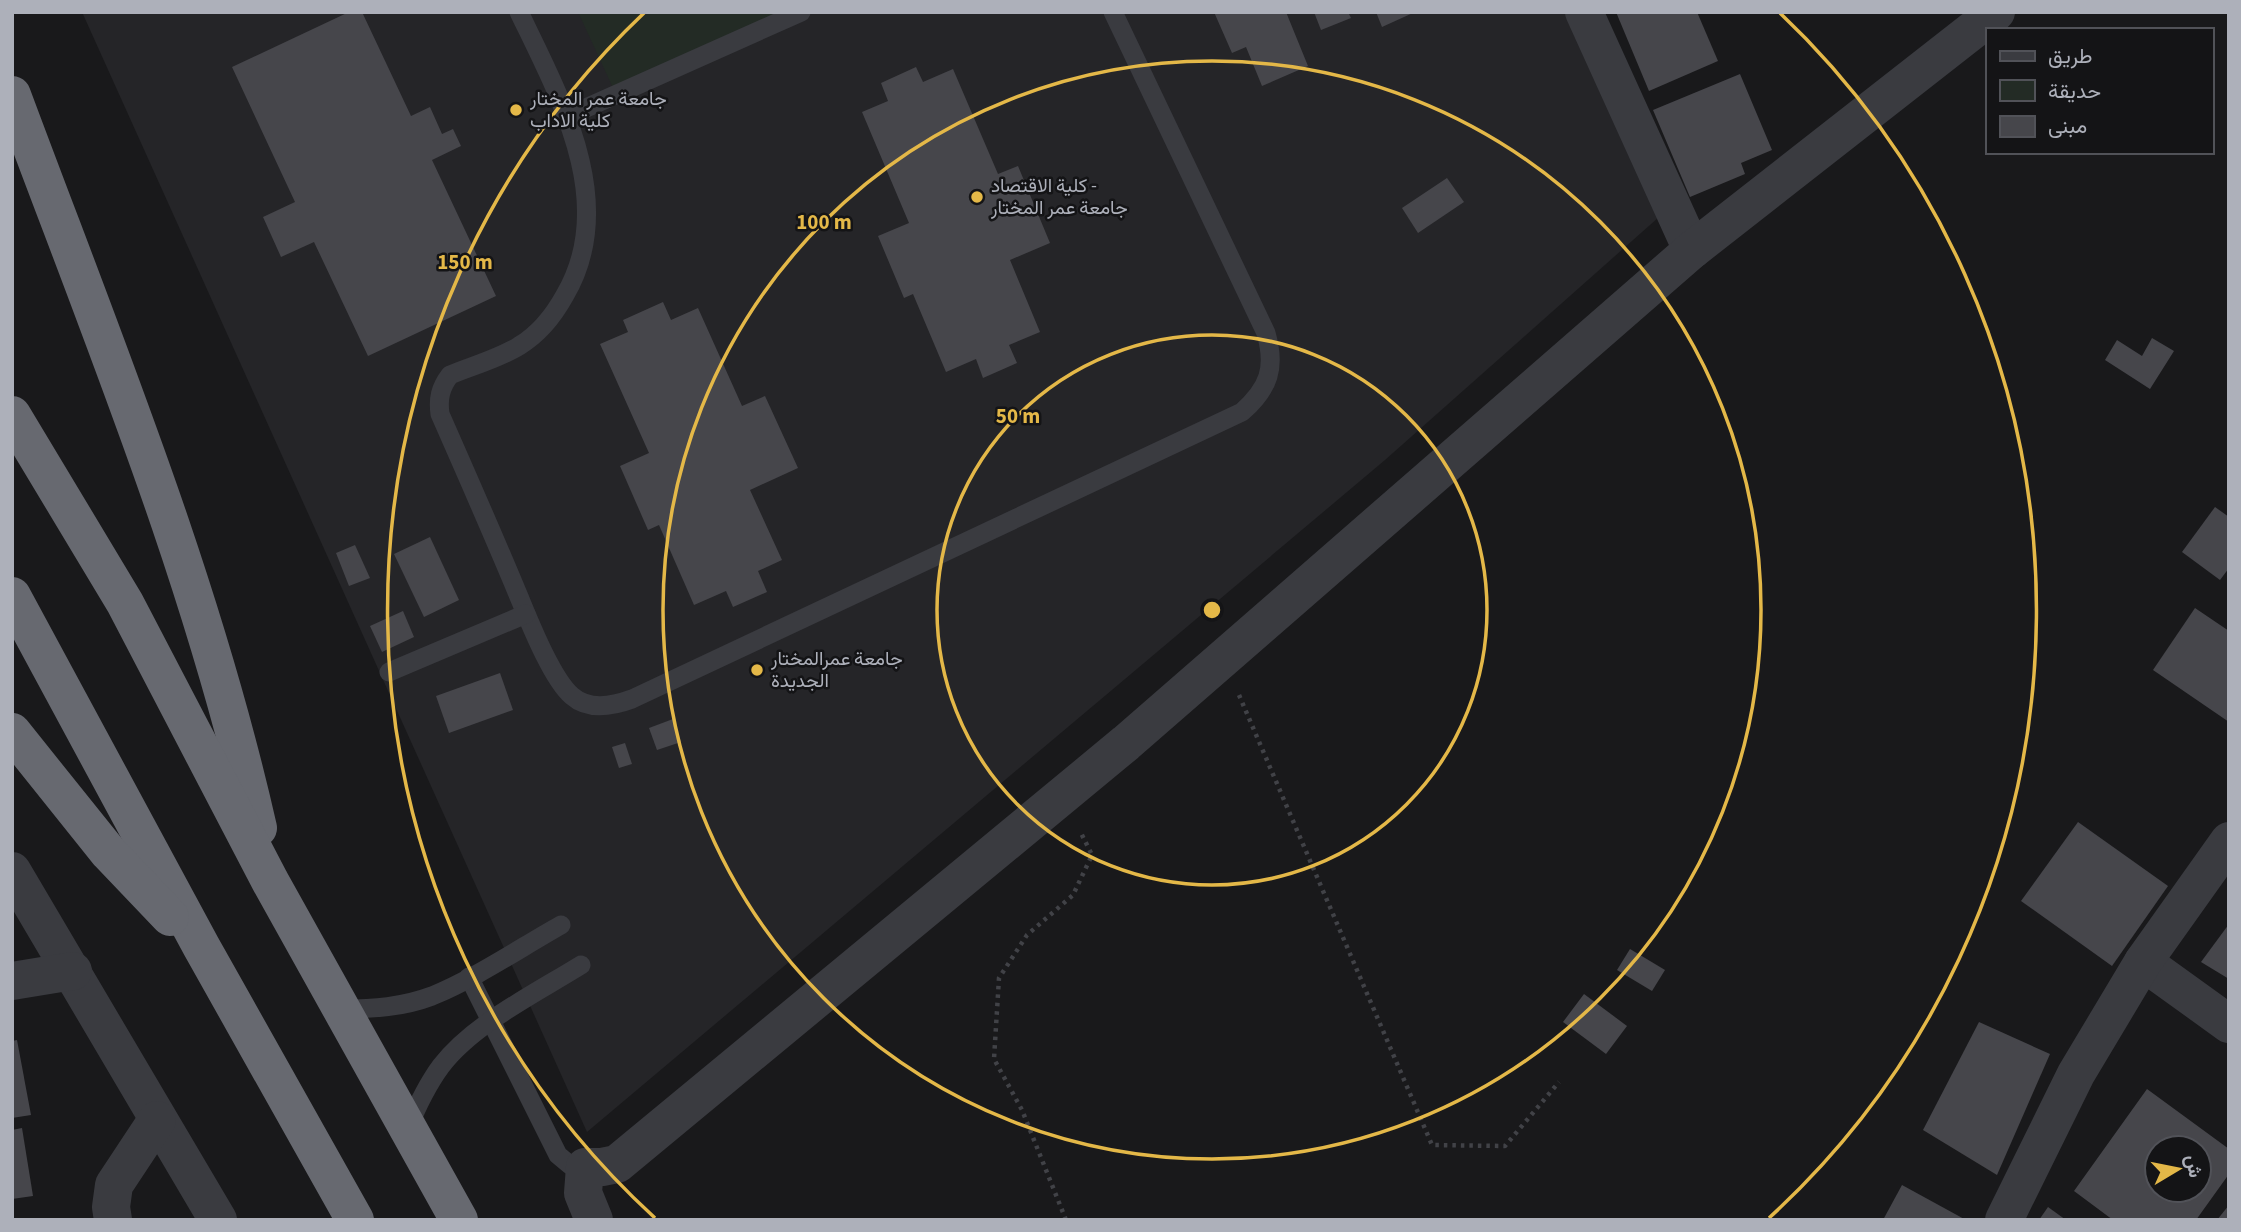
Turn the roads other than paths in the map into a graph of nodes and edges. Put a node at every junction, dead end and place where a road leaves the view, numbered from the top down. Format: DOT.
graph roads {
  1 [pos="519,12"];
  2 [pos="800,12"];
  3 [pos="1113,12"];
  4 [pos="1584,12"];
  5 [pos="1996,12"];
  6 [pos="12,95"];
  7 [pos="568,116"];
  8 [pos="1692,250"];
  9 [pos="12,415"];
  10 [pos="12,596"];
  11 [pos="526,614"];
  12 [pos="389,672"];
  13 [pos="12,733"];
  14 [pos="2229,841"];
  15 [pos="12,872"];
  16 [pos="270,881"];
  17 [pos="561,925"];
  18 [pos="201,946"];
  19 [pos="2143,962"];
  20 [pos="581,965"];
  21 [pos="73,971"];
  22 [pos="469,977"];
  23 [pos="12,981"];
  24 [pos="342,1009"];
  25 [pos="492,1021"];
  26 [pos="2229,1024"];
  27 [pos="157,1120"];
  28 [pos="408,1128"];
  29 [pos="585,1167"];
  30 [pos="113,1220"];
  31 [pos="218,1220"];
  32 [pos="355,1220"];
  33 [pos="459,1220"];
  34 [pos="594,1220"];
  35 [pos="2004,1220"];
  1 -- 7 [label="lane"];
  2 -- 7 [label="lane"];
  3 -- 11 [label="lane"];
  4 -- 8 [label="street"];
  5 -- 8 [label="street"];
  6 -- 16 [label="highway"];
  7 -- 11 [label="lane"];
  8 -- 29 [label="street"];
  9 -- 16 [label="highway"];
  10 -- 18 [label="highway"];
  11 -- 12 [label="lane"];
  13 -- 18 [label="highway"];
  14 -- 19 [label="street"];
  15 -- 21 [label="street"];
  16 -- 24 [label="highway"];
  17 -- 22 [label="lane"];
  18 -- 32 [label="highway"];
  19 -- 26 [label="street"];
  19 -- 35 [label="street"];
  20 -- 25 [label="lane"];
  21 -- 23 [label="street"];
  21 -- 27 [label="street"];
  22 -- 24 [label="lane"];
  22 -- 25 [label="lane"];
  24 -- 28 [label="highway"];
  25 -- 28 [label="lane"];
  25 -- 29 [label="lane"];
  27 -- 30 [label="street"];
  27 -- 31 [label="street"];
  28 -- 33 [label="highway"];
  29 -- 34 [label="street"];
}
